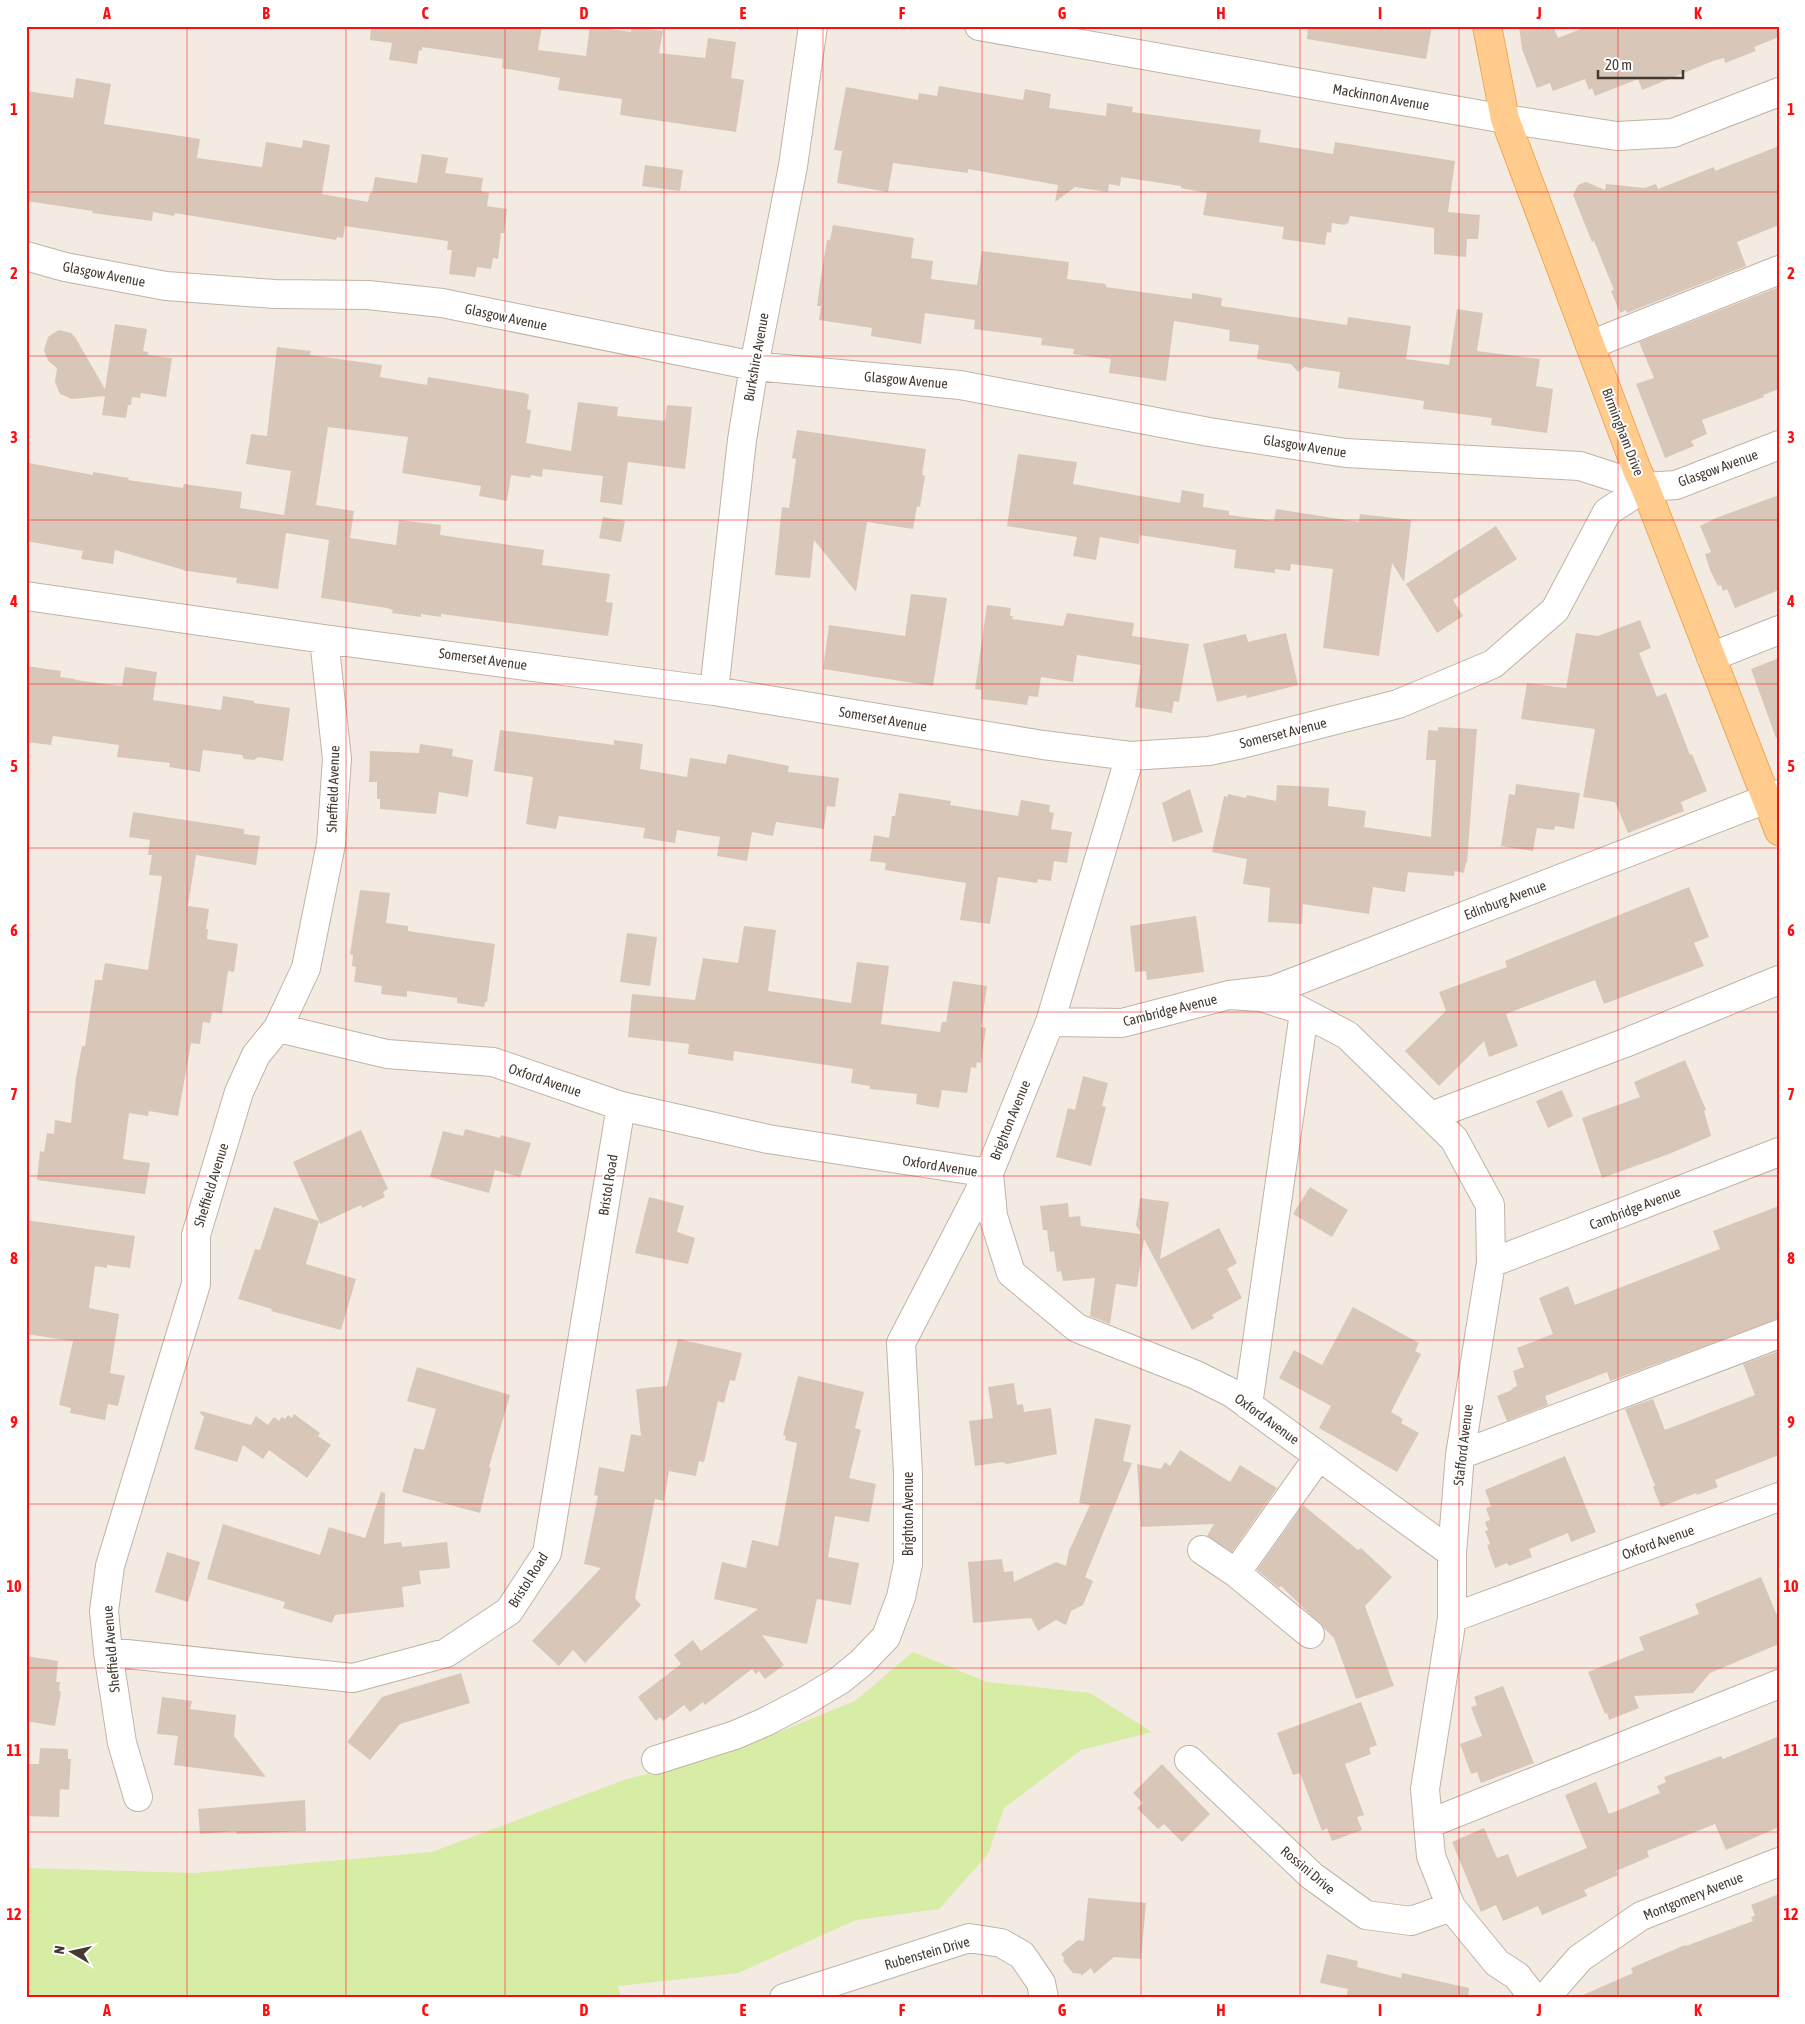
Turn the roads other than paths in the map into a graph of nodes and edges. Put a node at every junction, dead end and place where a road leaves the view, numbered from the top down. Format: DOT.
graph roads {
  1 [pos="813,26"];
  2 [pos="979,26"];
  3 [pos="1487,26"];
  4 [pos="1779,92"];
  5 [pos="1505,119"];
  6 [pos="26,256"];
  7 [pos="1779,270"];
  8 [pos="1590,344"];
  9 [pos="754,366"];
  10 [pos="1779,445"];
  11 [pos="1645,487"];
  12 [pos="26,596"];
  13 [pos="1779,630"];
  14 [pos="324,639"];
  15 [pos="1711,657"];
  16 [pos="714,690"];
  17 [pos="1130,756"];
  18 [pos="1772,796"];
  19 [pos="1779,831"];
  20 [pos="1779,980"];
  21 [pos="1229,995"];
  22 [pos="1304,1013"];
  23 [pos="1050,1022"];
  24 [pos="278,1028"];
  25 [pos="621,1106"];
  26 [pos="1431,1116"];
  27 [pos="1779,1152"];
  28 [pos="989,1173"];
  29 [pos="1491,1263"];
  30 [pos="1779,1334"];
  31 [pos="1248,1405"];
  32 [pos="1460,1455"];
  33 [pos="1319,1456"];
  34 [pos="1779,1497"];
  35 [pos="1202,1550"];
  36 [pos="1452,1553"];
  37 [pos="1236,1573"];
  38 [pos="1452,1618"];
  39 [pos="1310,1634"];
  40 [pos="108,1652"];
  41 [pos="1779,1684"];
  42 [pos="656,1760"];
  43 [pos="1189,1760"];
  44 [pos="138,1797"];
  45 [pos="1428,1824"];
  46 [pos="1779,1862"];
  47 [pos="1451,1907"];
  48 [pos="784,1998"];
  49 [pos="1044,1998"];
  50 [pos="1534,1998"];
  51 [pos="1545,1998"];
  1 -- 9 [label="street, Burkshire Avenue"];
  2 -- 5 [label="street, Mackinnon Avenue"];
  3 -- 5 [label="main road, Birmingham Drive"];
  4 -- 5 [label="street, Mackinnon Avenue"];
  5 -- 8 [label="main road, Birmingham Drive"];
  6 -- 9 [label="street, Glasgow Avenue"];
  7 -- 8 [label="street"];
  8 -- 11 [label="main road, Birmingham Drive"];
  9 -- 11 [label="street, Glasgow Avenue"];
  9 -- 16 [label="street, Burkshire Avenue"];
  10 -- 11 [label="street, Glasgow Avenue"];
  11 -- 15 [label="main road, Birmingham Drive"];
  11 -- 17 [label="street, Somerset Avenue"];
  12 -- 14 [label="street, Somerset Avenue"];
  13 -- 15 [label="street"];
  14 -- 16 [label="street, Somerset Avenue"];
  14 -- 24 [label="street, Sheffield Avenue"];
  15 -- 18 [label="main road, Birmingham Drive"];
  16 -- 17 [label="street, Somerset Avenue"];
  17 -- 23 [label="street, Brighton Avenue"];
  18 -- 19 [label="main road, Birmingham Drive"];
  18 -- 21 [label="street, Edinburg Avenue"];
  20 -- 26 [label="street"];
  21 -- 22 [label="street, Stafford Avenue"];
  21 -- 23 [label="street, Cambridge Avenue"];
  22 -- 26 [label="street, Stafford Avenue"];
  22 -- 31 [label="street"];
  23 -- 28 [label="street, Brighton Avenue"];
  24 -- 25 [label="street, Oxford Avenue"];
  24 -- 40 [label="street, Sheffield Avenue"];
  25 -- 28 [label="street, Oxford Avenue"];
  25 -- 40 [label="street, Bristol Road"];
  26 -- 29 [label="street, Stafford Avenue"];
  27 -- 29 [label="street, Cambridge Avenue"];
  28 -- 31 [label="street, Oxford Avenue"];
  28 -- 42 [label="street, Brighton Avenue"];
  29 -- 32 [label="street, Stafford Avenue"];
  30 -- 32 [label="street"];
  31 -- 33 [label="street, Oxford Avenue"];
  32 -- 36 [label="street, Stafford Avenue"];
  33 -- 36 [label="street, Oxford Avenue"];
  33 -- 37 [label="street"];
  34 -- 38 [label="street, Oxford Avenue"];
  35 -- 37 [label="street"];
  36 -- 38 [label="street, Stafford Avenue"];
  37 -- 39 [label="street"];
  38 -- 45 [label="street, Stafford Avenue"];
  40 -- 44 [label="street, Sheffield Avenue"];
  41 -- 45 [label="street"];
  43 -- 47 [label="street, Rossini Drive"];
  45 -- 47 [label="street, Stafford Avenue"];
  46 -- 51 [label="street, Montgomery Avenue"];
  47 -- 50 [label="street, Stafford Avenue"];
  48 -- 49 [label="street, Rubenstein Drive"];
}
